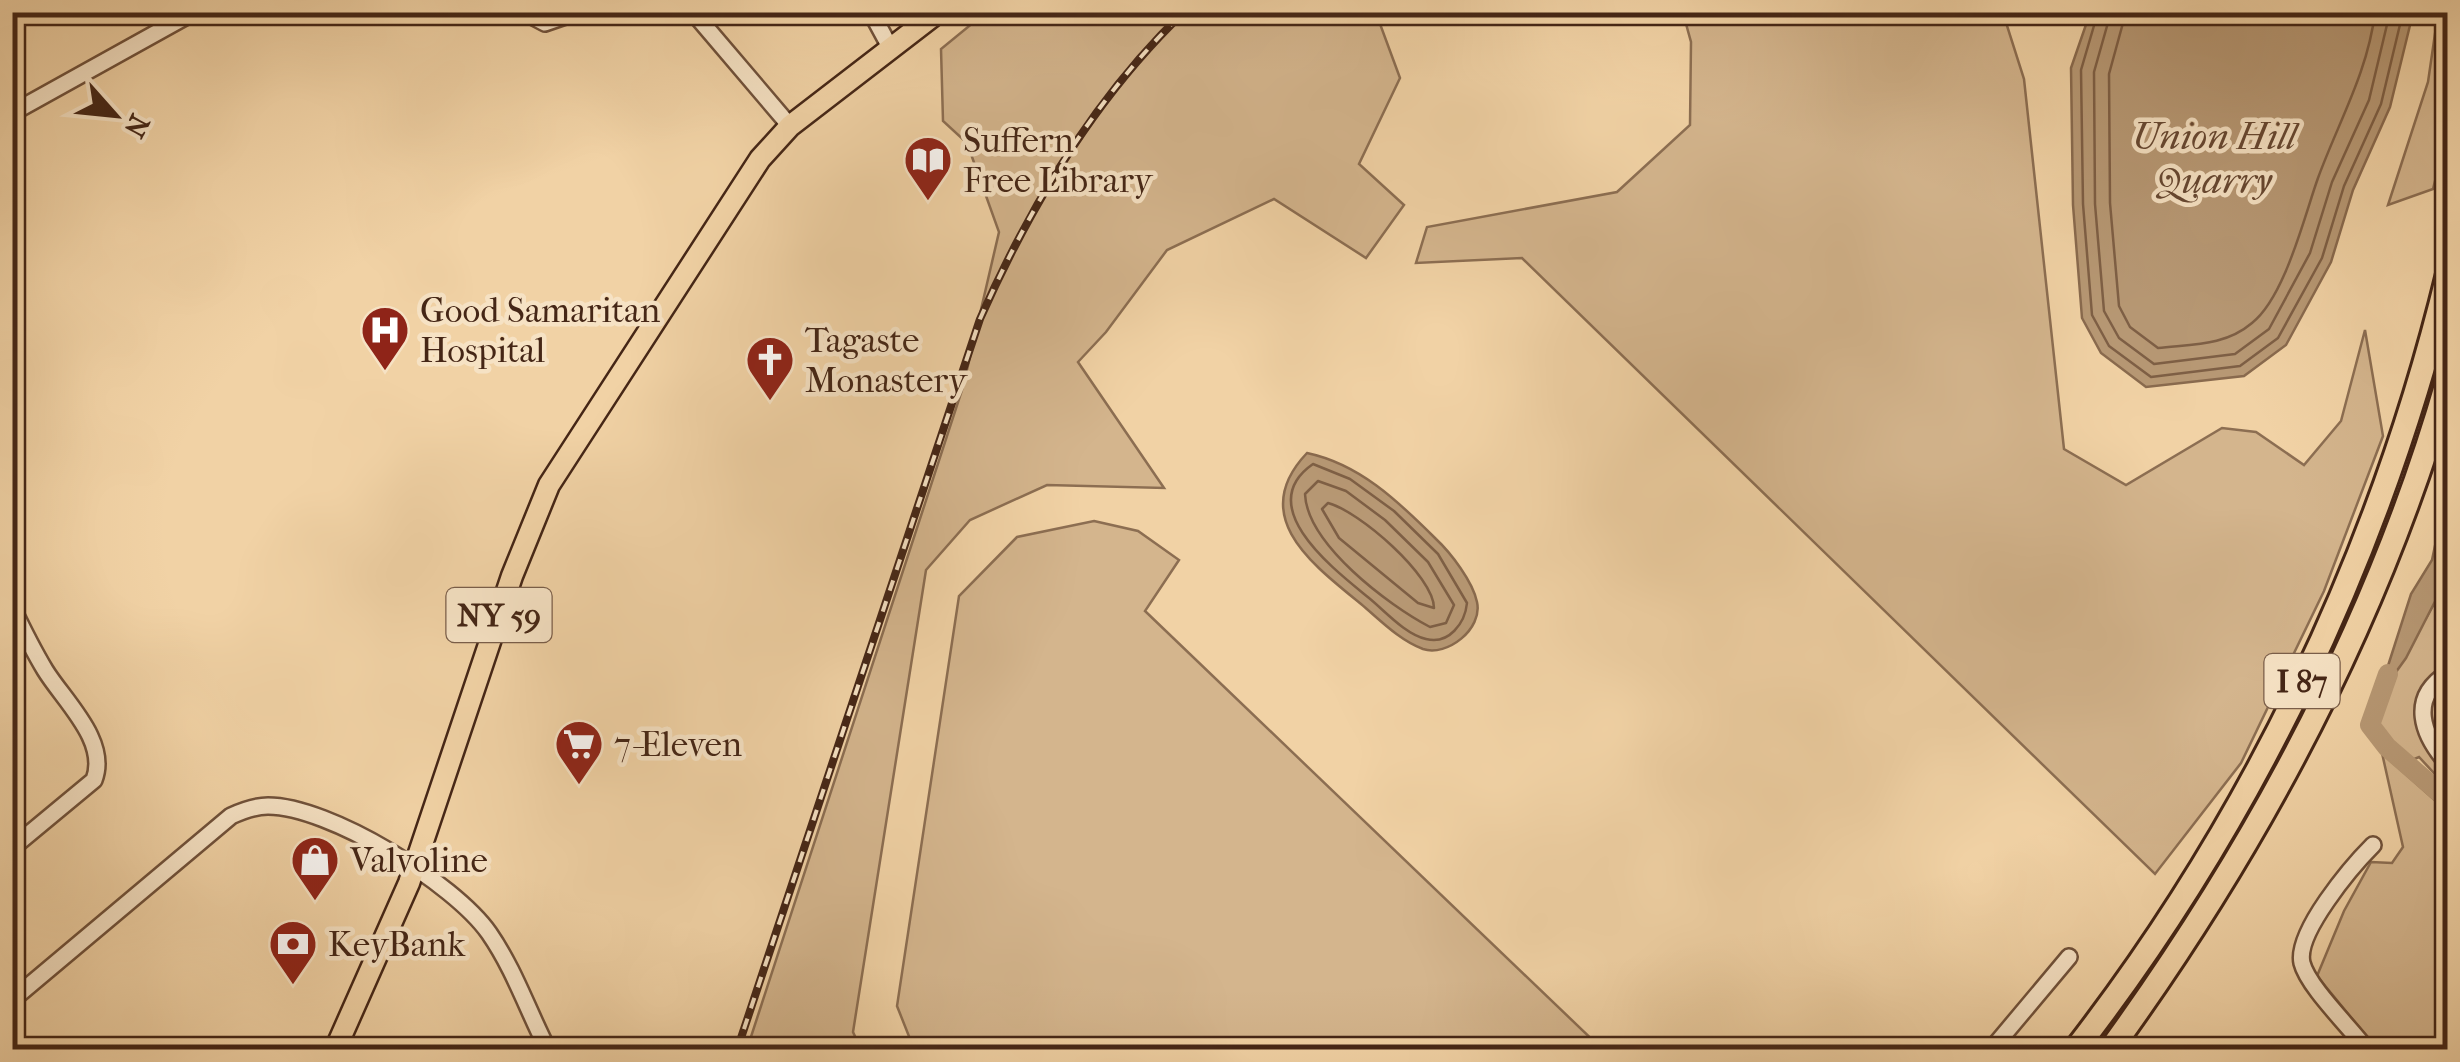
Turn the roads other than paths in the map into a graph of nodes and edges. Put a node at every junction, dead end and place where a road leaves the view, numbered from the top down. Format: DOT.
graph roads {
  1 [pos="194,12"];
  2 [pos="524,12"];
  3 [pos="577,12"];
  4 [pos="693,12"];
  5 [pos="871,12"];
  6 [pos="938,12"];
  7 [pos="174,17"];
  8 [pos="890,49"];
  9 [pos="12,113"];
  10 [pos="790,126"];
  11 [pos="2448,274"];
  12 [pos="2448,380"];
  13 [pos="12,607"];
  14 [pos="2448,672"];
  15 [pos="2448,764"];
  16 [pos="2372,845"];
  17 [pos="12,848"];
  18 [pos="414,865"];
  19 [pos="2069,957"];
  20 [pos="12,1000"];
  21 [pos="335,1050"];
  22 [pos="548,1050"];
  23 [pos="1991,1050"];
  24 [pos="2074,1050"];
  25 [pos="2110,1050"];
  26 [pos="2367,1050"];
  1 -- 7 [label="street"];
  2 -- 3 [label="street"];
  4 -- 10 [label="street"];
  5 -- 8 [label="street"];
  6 -- 8 [label="main road, NY 59"];
  7 -- 9 [label="street"];
  8 -- 10 [label="main road, NY 59"];
  10 -- 18 [label="main road, NY 59"];
  11 -- 24 [label="highway, I 87"];
  12 -- 25 [label="highway, I 87"];
  13 -- 17 [label="street"];
  14 -- 15 [label="street"];
  16 -- 26 [label="street"];
  18 -- 20 [label="street"];
  18 -- 21 [label="main road, NY 59"];
  18 -- 22 [label="street"];
  19 -- 23 [label="street"];
}
